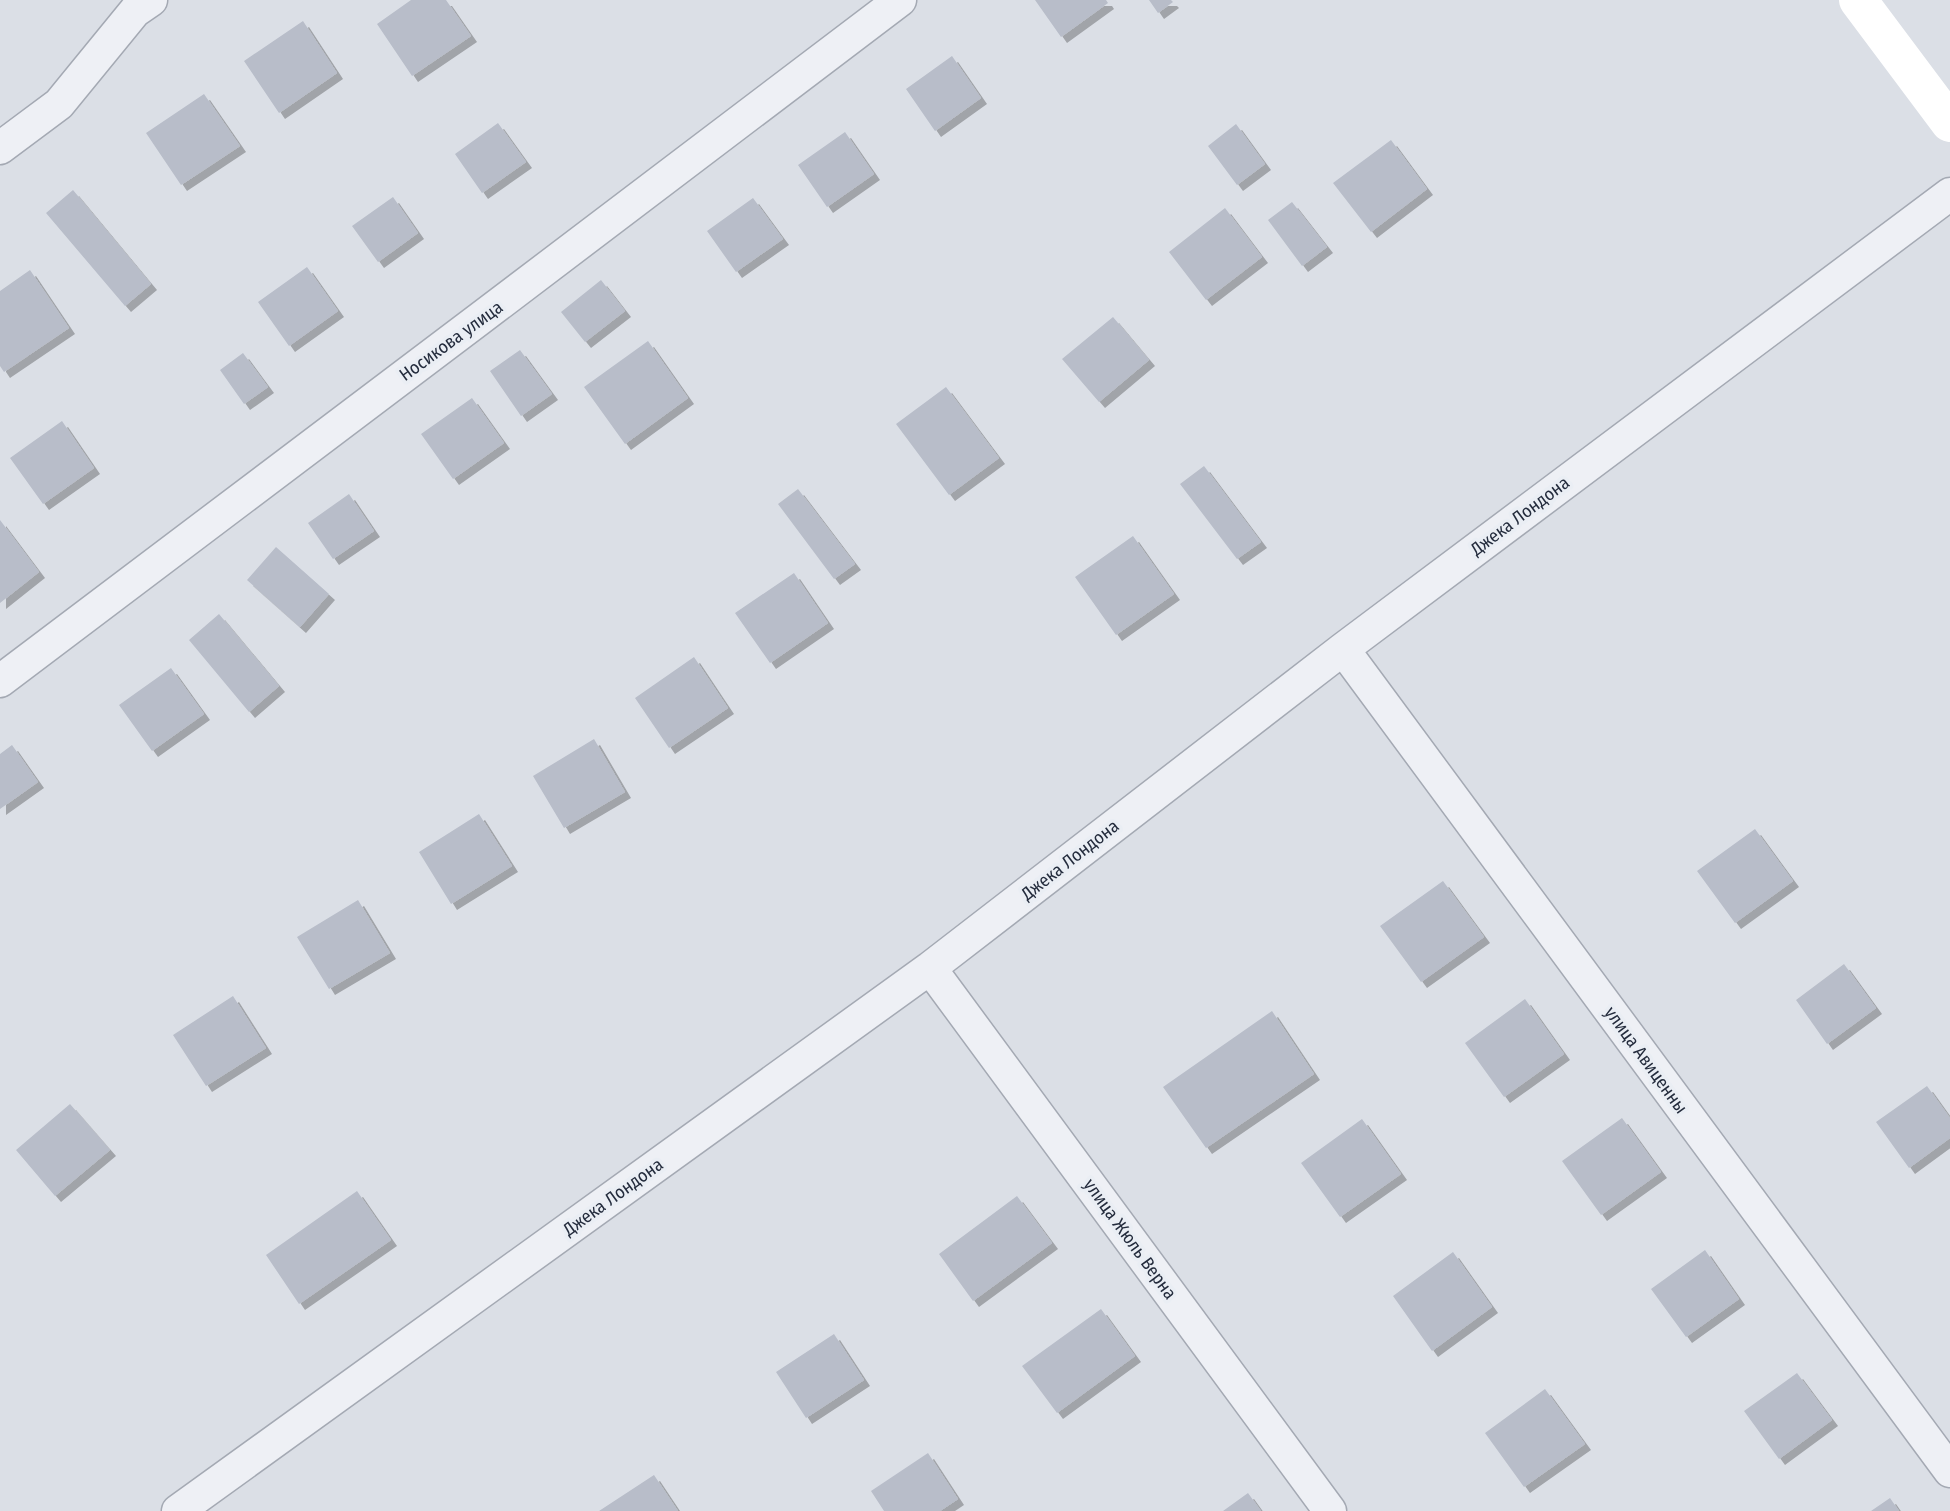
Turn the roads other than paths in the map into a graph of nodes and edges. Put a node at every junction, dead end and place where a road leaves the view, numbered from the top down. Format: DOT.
graph roads {
  1 [pos="151,0"];
  2 [pos="900,0"];
  3 [pos="1858,0"];
  4 [pos="1950,124"];
  5 [pos="0,148"];
  6 [pos="1950,194"];
  7 [pos="1343,649"];
  8 [pos="0,681"];
  9 [pos="930,968"];
  10 [pos="1950,1471"];
  11 [pos="178,1511"];
  12 [pos="1330,1511"];
  1 -- 5 [label="street"];
  2 -- 8 [label="street, Носикова улица"];
  3 -- 4 [label="street"];
  6 -- 7 [label="street, Джека Лондона"];
  7 -- 9 [label="street, Джека Лондона"];
  7 -- 10 [label="street, улица Авиценны"];
  9 -- 11 [label="street, Джека Лондона"];
  9 -- 12 [label="street, улица Жюль Верна"];
}
